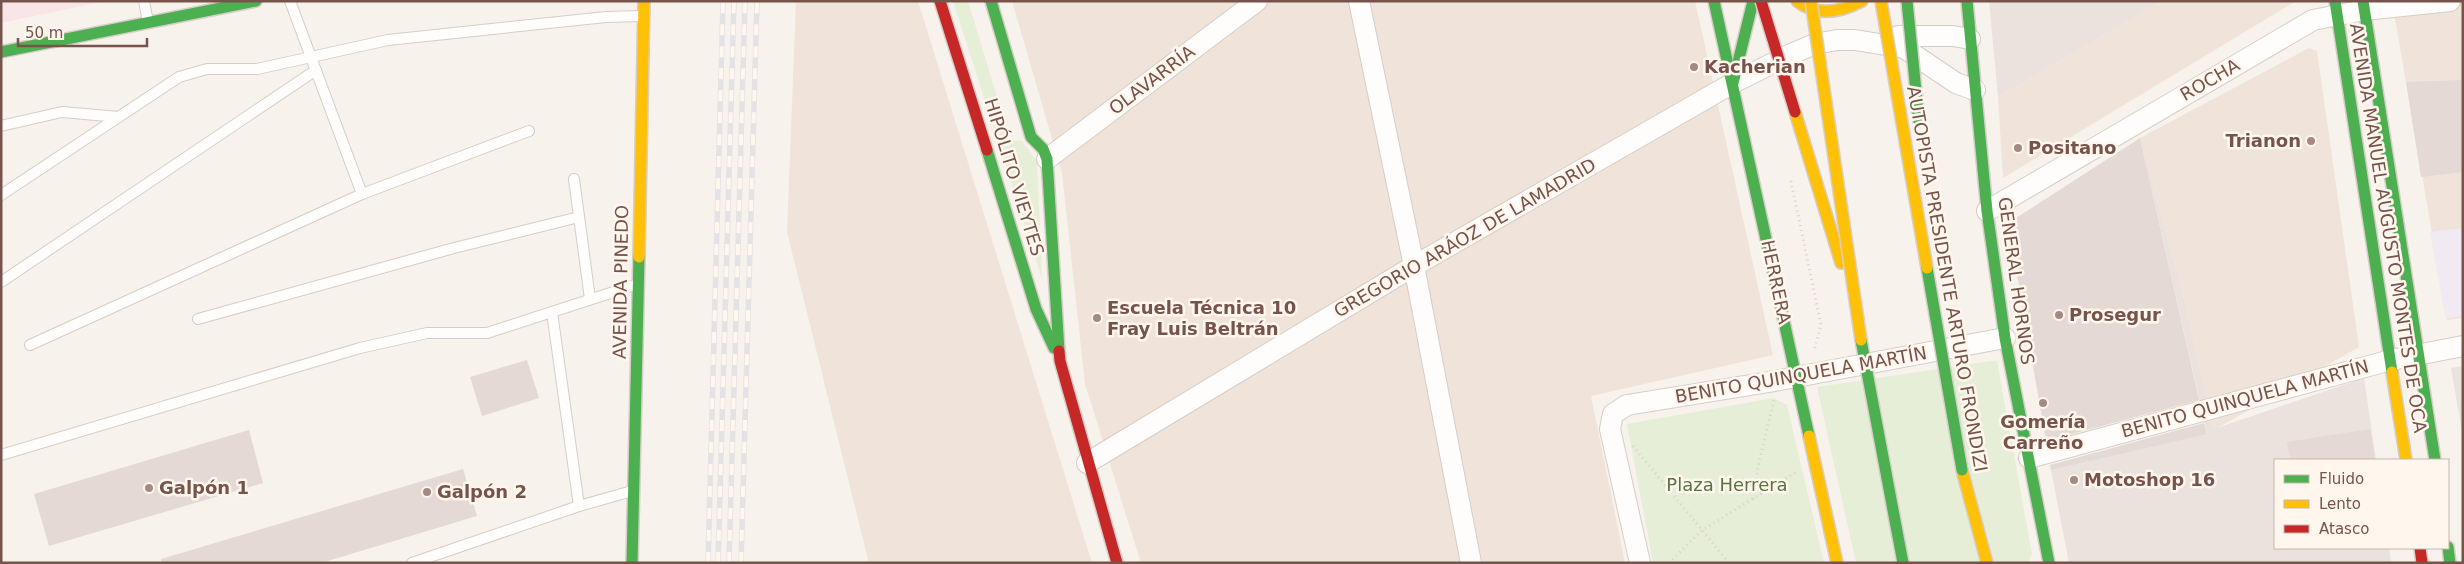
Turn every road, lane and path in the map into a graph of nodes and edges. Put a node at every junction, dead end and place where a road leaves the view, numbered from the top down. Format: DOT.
graph roads {
  1 [pos="144,1"];
  2 [pos="256,1"];
  3 [pos="290,1"];
  4 [pos="644,1"];
  5 [pos="940,1"];
  6 [pos="991,1"];
  7 [pos="1257,1"];
  8 [pos="1359,1"];
  9 [pos="1714,1"];
  10 [pos="1753,1"];
  11 [pos="1761,1"];
  12 [pos="1797,1"];
  13 [pos="1811,1"];
  14 [pos="1862,1"];
  15 [pos="1881,1"];
  16 [pos="1907,1"];
  17 [pos="1967,1"];
  18 [pos="2450,1"];
  19 [pos="242,3"];
  20 [pos="2363,6"];
  21 [pos="2336,8"];
  22 [pos="643,16"];
  23 [pos="149,23"];
  24 [pos="1970,39"];
  25 [pos="1855,40"];
  26 [pos="1,52"];
  27 [pos="310,56"];
  28 [pos="316,70"];
  29 [pos="1734,83"];
  30 [pos="1975,90"];
  31 [pos="119,117"];
  32 [pos="1,126"];
  33 [pos="529,130"];
  34 [pos="1920,134"];
  35 [pos="1047,158"];
  36 [pos="1790,174"];
  37 [pos="574,179"];
  38 [pos="1925,182"];
  39 [pos="362,194"];
  40 [pos="1,195"];
  41 [pos="1987,211"];
  42 [pos="579,218"];
  43 [pos="1922,238"];
  44 [pos="1414,266"];
  45 [pos="1,282"];
  46 [pos="638,284"];
  47 [pos="590,299"];
  48 [pos="552,312"];
  49 [pos="198,319"];
  50 [pos="1857,319"];
  51 [pos="2005,338"];
  52 [pos="30,345"];
  53 [pos="2463,346"];
  54 [pos="2418,354"];
  55 [pos="1060,360"];
  56 [pos="2391,360"];
  57 [pos="1818,373"];
  58 [pos="1796,377"];
  59 [pos="1769,382"];
  60 [pos="1613,444"];
  61 [pos="1,455"];
  62 [pos="2029,458"];
  63 [pos="2406,459"];
  64 [pos="2435,459"];
  65 [pos="1814,460"];
  66 [pos="1087,463"];
  67 [pos="1962,470"];
  68 [pos="634,491"];
  69 [pos="1753,499"];
  70 [pos="579,506"];
  71 [pos="1701,531"];
  72 [pos="2420,549"];
  73 [pos="2448,549"];
  74 [pos="412,563"];
  75 [pos="632,563"];
  76 [pos="1117,563"];
  77 [pos="1471,563"];
  78 [pos="1640,563"];
  79 [pos="1669,563"];
  80 [pos="1729,563"];
  81 [pos="1837,563"];
  82 [pos="1904,563"];
  83 [pos="1977,563"];
  84 [pos="1987,563"];
  85 [pos="2049,563"];
  86 [pos="2422,563"];
  87 [pos="2450,563"];
  1 -- 23 [label="lane"];
  2 -- 19 [label="main road"];
  3 -- 27 [label="lane"];
  4 -- 22 [label="main road, AVENIDA PINEDO"];
  5 -- 55 [label="main road, HIPÓLITO VIEYTES"];
  6 -- 35 [label="main road, HIPÓLITO VIEYTES"];
  7 -- 35 [label="street, OLAVARRÍA"];
  8 -- 44 [label="street"];
  9 -- 29 [label="main road, HERRERA"];
  10 -- 29 [label="main road"];
  11 -- 50 [label="main road, bridge"];
  12 -- 14 [label="main road"];
  13 -- 50 [label="main road, bridge"];
  15 -- 43 [label="main road, AUTOPISTA PRESIDENTE ARTURO FRONDIZI, bridge"];
  16 -- 34 [label="main road, bridge"];
  17 -- 24 [label="main road, GENERAL HORNOS"];
  18 -- 20 [label="street, ROCHA"];
  19 -- 23 [label="main road"];
  20 -- 21 [label="street, ROCHA"];
  20 -- 54 [label="main road, AVENIDA MANUEL AUGUSTO MONTES DE OCA"];
  21 -- 41 [label="street, ROCHA"];
  21 -- 56 [label="main road, AVENIDA MANUEL AUGUSTO MONTES DE OCA"];
  22 -- 27 [label="lane"];
  22 -- 46 [label="main road, AVENIDA PINEDO"];
  23 -- 26 [label="main road"];
  24 -- 25 [label="street, GREGORIO ARÁOZ DE LAMADRID"];
  24 -- 30 [label="main road, GENERAL HORNOS"];
  25 -- 29 [label="street, GREGORIO ARÁOZ DE LAMADRID"];
  25 -- 30 [label="street, GREGORIO ARÁOZ DE LAMADRID"];
  27 -- 28 [label="lane"];
  27 -- 31 [label="lane"];
  28 -- 39 [label="lane"];
  28 -- 45 [label="lane"];
  29 -- 44 [label="street, GREGORIO ARÁOZ DE LAMADRID"];
  29 -- 58 [label="main road, HERRERA"];
  30 -- 41 [label="main road, GENERAL HORNOS"];
  31 -- 32 [label="lane"];
  31 -- 40 [label="lane"];
  33 -- 39 [label="lane"];
  35 -- 55 [label="main road, HIPÓLITO VIEYTES"];
  36 -- 57 [label="path"];
  37 -- 42 [label="lane"];
  38 -- 43 [label="main road, bridge"];
  39 -- 52 [label="lane"];
  41 -- 51 [label="main road, GENERAL HORNOS"];
  42 -- 47 [label="lane"];
  42 -- 49 [label="lane"];
  43 -- 67 [label="main road, AUTOPISTA PRESIDENTE ARTURO FRONDIZI, bridge"];
  44 -- 66 [label="street, GREGORIO ARÁOZ DE LAMADRID"];
  44 -- 77 [label="street"];
  46 -- 47 [label="lane"];
  46 -- 68 [label="main road, AVENIDA PINEDO"];
  47 -- 48 [label="lane"];
  48 -- 61 [label="lane"];
  48 -- 70 [label="lane"];
  50 -- 82 [label="main road, bridge"];
  51 -- 57 [label="street, BENITO QUINQUELA MARTÍN"];
  51 -- 62 [label="main road, GENERAL HORNOS"];
  53 -- 54 [label="street, BENITO QUINQUELA MARTÍN"];
  54 -- 56 [label="street, BENITO QUINQUELA MARTÍN"];
  54 -- 64 [label="main road, AVENIDA MANUEL AUGUSTO MONTES DE OCA"];
  55 -- 66 [label="main road, HIPÓLITO VIEYTES"];
  56 -- 62 [label="street, BENITO QUINQUELA MARTÍN"];
  56 -- 63 [label="main road, AVENIDA MANUEL AUGUSTO MONTES DE OCA"];
  57 -- 58 [label="street, BENITO QUINQUELA MARTÍN"];
  58 -- 59 [label="street, BENITO QUINQUELA MARTÍN"];
  58 -- 65 [label="main road, HERRERA"];
  59 -- 60 [label="street, BENITO QUINQUELA MARTÍN"];
  59 -- 69 [label="path"];
  60 -- 71 [label="path"];
  60 -- 78 [label="street"];
  62 -- 85 [label="main road, GENERAL HORNOS"];
  65 -- 69 [label="path"];
  65 -- 81 [label="main road, HERRERA"];
  66 -- 76 [label="main road, HIPÓLITO VIEYTES"];
  67 -- 83 [label="main road, AUTOPISTA PRESIDENTE ARTURO FRONDIZI"];
  67 -- 84 [label="main road"];
  68 -- 70 [label="lane"];
  68 -- 75 [label="main road, AVENIDA PINEDO"];
  69 -- 71 [label="path"];
  70 -- 74 [label="lane"];
  71 -- 79 [label="path"];
  71 -- 80 [label="path"];
  72 -- 86 [label="main road"];
  73 -- 87 [label="main road"];
}
